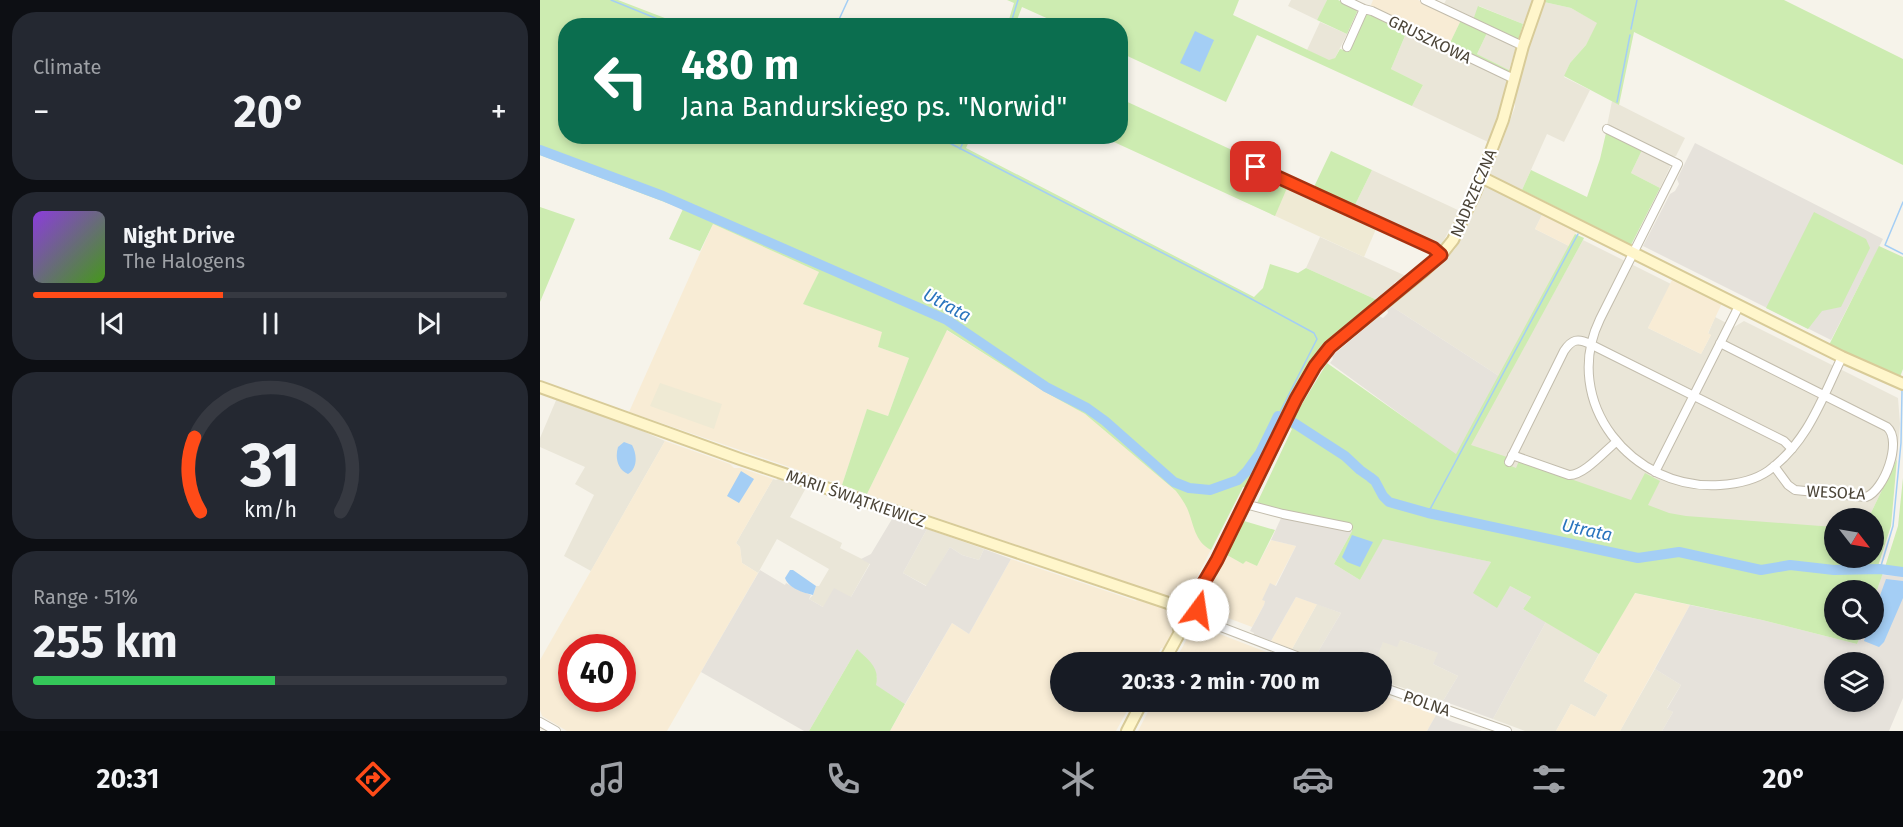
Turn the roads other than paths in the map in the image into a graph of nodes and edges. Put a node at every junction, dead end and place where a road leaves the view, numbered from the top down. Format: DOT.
graph roads {
  1 [pos="1345,0"];
  2 [pos="1425,0"];
  3 [pos="1539,0"];
  4 [pos="1364,9"];
  5 [pos="1522,46"];
  6 [pos="1347,47"];
  7 [pos="1514,79"];
  8 [pos="1607,129"];
  9 [pos="1256,167"];
  10 [pos="1481,177"];
  11 [pos="1634,253"];
  12 [pos="1441,255"];
  13 [pos="1739,306"];
  14 [pos="1590,344"];
  15 [pos="1720,344"];
  16 [pos="1842,357"];
  17 [pos="1903,384"];
  18 [pos="540,387"];
  19 [pos="1824,395"];
  20 [pos="1693,396"];
  21 [pos="1616,442"];
  22 [pos="1792,449"];
  23 [pos="1774,466"];
  24 [pos="1655,472"];
  25 [pos="1245,504"];
  26 [pos="1348,527"];
  27 [pos="1190,610"];
  28 [pos="1169,652"];
  29 [pos="1287,652"];
  30 [pos="1392,691"];
  31 [pos="1137,712"];
  32 [pos="540,722"];
  33 [pos="556,731"];
  34 [pos="1127,731"];
  35 [pos="1507,731"];
  1 -- 4 [label="street, GRUSZKOWA"];
  2 -- 5 [label="street"];
  3 -- 5 [label="street, NADRZECZNA"];
  4 -- 6 [label="street"];
  4 -- 7 [label="street, GRUSZKOWA"];
  5 -- 7 [label="street, NADRZECZNA"];
  7 -- 10 [label="street, NADRZECZNA"];
  8 -- 11 [label="street"];
  9 -- 12 [label="street"];
  10 -- 11 [label="street"];
  10 -- 12 [label="street, NADRZECZNA"];
  11 -- 13 [label="street"];
  11 -- 14 [label="street"];
  12 -- 25 [label="street, NADRZECZNA"];
  13 -- 15 [label="street"];
  13 -- 16 [label="street"];
  14 -- 20 [label="street"];
  14 -- 21 [label="street"];
  14 -- 21 [label="street"];
  15 -- 19 [label="street, WESOŁA"];
  15 -- 20 [label="street"];
  16 -- 17 [label="street"];
  16 -- 19 [label="street"];
  18 -- 27 [label="street, MARII ŚWIĄTKIEWICZ"];
  19 -- 22 [label="street"];
  19 -- 23 [label="street, WESOŁA"];
  20 -- 22 [label="street"];
  20 -- 24 [label="street"];
  21 -- 24 [label="street"];
  22 -- 23 [label="street"];
  23 -- 24 [label="street"];
  25 -- 26 [label="street"];
  25 -- 27 [label="street, NADRZECZNA"];
  27 -- 28 [label="street, NADRZECZNA"];
  27 -- 29 [label="street"];
  30 -- 35 [label="street, POLNA"];
  31 -- 34 [label="street"];
  32 -- 33 [label="street"];
}
